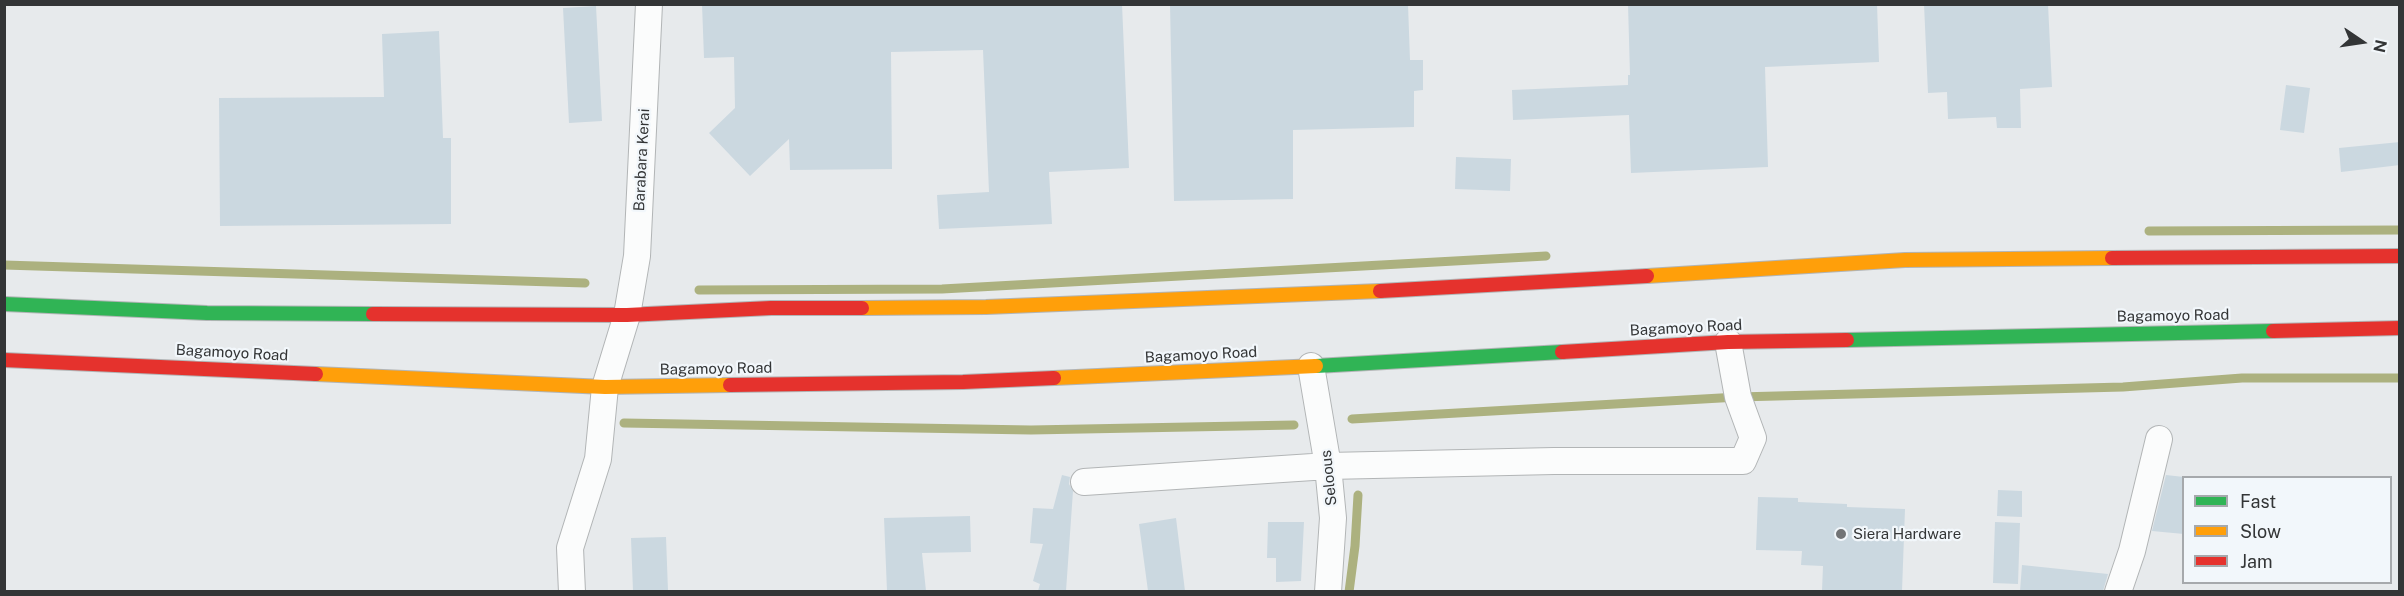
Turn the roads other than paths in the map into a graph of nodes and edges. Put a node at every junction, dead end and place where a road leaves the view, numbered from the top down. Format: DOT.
graph roads {
  1 [pos="648,4"];
  2 [pos="2400,256"];
  3 [pos="4,304"];
  4 [pos="627,315"];
  5 [pos="2400,328"];
  6 [pos="1728,342"];
  7 [pos="4,360"];
  8 [pos="1311,366"];
  9 [pos="605,387"];
  10 [pos="2159,439"];
  11 [pos="1328,466"];
  12 [pos="1084,482"];
  13 [pos="572,591"];
  14 [pos="1328,591"];
  15 [pos="2118,591"];
  1 -- 4 [label="street, Barabara Kerai"];
  2 -- 4 [label="highway"];
  3 -- 4 [label="highway"];
  4 -- 9 [label="street, Barabara Kerai"];
  5 -- 6 [label="highway, Bagamoyo Road"];
  6 -- 8 [label="highway, Bagamoyo Road"];
  6 -- 11 [label="street"];
  7 -- 9 [label="highway, Bagamoyo Road"];
  8 -- 9 [label="highway, Bagamoyo Road"];
  8 -- 11 [label="street, Seloous"];
  9 -- 13 [label="street, Barabara Kerai"];
  10 -- 15 [label="street"];
  11 -- 12 [label="street"];
  11 -- 14 [label="street, Seloous"];
}
